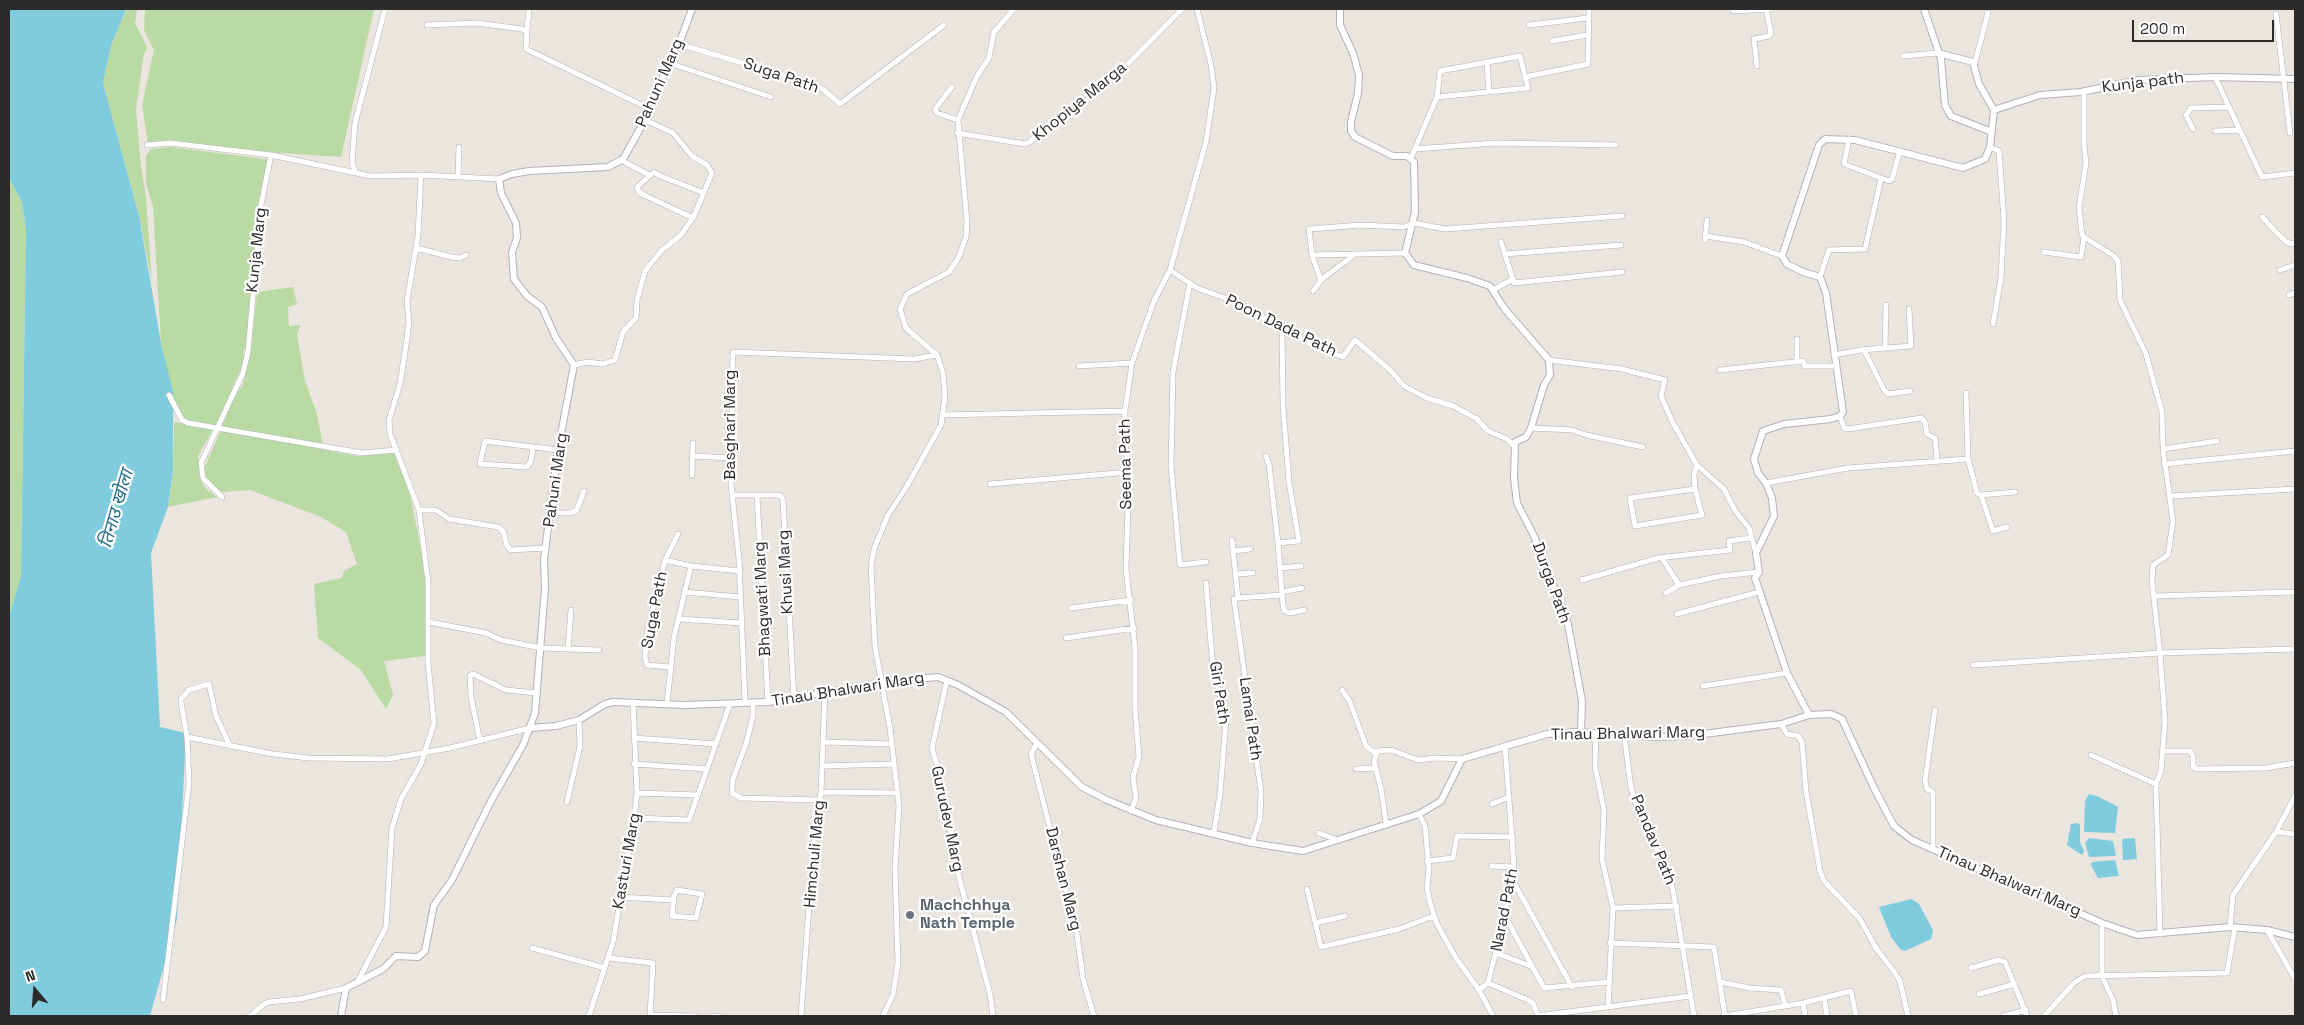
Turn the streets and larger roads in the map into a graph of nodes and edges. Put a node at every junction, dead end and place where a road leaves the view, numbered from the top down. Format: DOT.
graph roads {
  1 [pos="385,9"];
  2 [pos="529,9"];
  3 [pos="692,9"];
  4 [pos="1014,9"];
  5 [pos="1182,9"];
  6 [pos="1197,9"];
  7 [pos="1340,9"];
  8 [pos="1589,9"];
  9 [pos="1768,9"];
  10 [pos="1924,9"];
  11 [pos="1733,12"];
  12 [pos="1988,13"];
  13 [pos="2276,14"];
  14 [pos="1588,18"];
  15 [pos="427,25"];
  16 [pos="944,25"];
  17 [pos="1529,25"];
  18 [pos="527,31"];
  19 [pos="1588,35"];
  20 [pos="1552,41"];
  21 [pos="679,44"];
  22 [pos="1938,53"];
  23 [pos="1903,56"];
  24 [pos="1487,62"];
  25 [pos="669,63"];
  26 [pos="1758,66"];
  27 [pos="1974,68"];
  28 [pos="1525,77"];
  29 [pos="2216,77"];
  30 [pos="2283,78"];
  31 [pos="2295,78"];
  32 [pos="952,87"];
  33 [pos="2084,91"];
  34 [pos="1489,92"];
  35 [pos="772,97"];
  36 [pos="1436,97"];
  37 [pos="2228,107"];
  38 [pos="648,108"];
  39 [pos="1994,110"];
  40 [pos="645,120"];
  41 [pos="958,120"];
  42 [pos="2193,129"];
  43 [pos="2239,130"];
  44 [pos="2215,131"];
  45 [pos="1992,132"];
  46 [pos="957,133"];
  47 [pos="2290,133"];
  48 [pos="1849,139"];
  49 [pos="147,145"];
  50 [pos="1616,145"];
  51 [pos="459,147"];
  52 [pos="1990,147"];
  53 [pos="1415,149"];
  54 [pos="1900,151"];
  55 [pos="270,155"];
  56 [pos="1411,158"];
  57 [pos="621,160"];
  58 [pos="356,173"];
  59 [pos="2295,173"];
  60 [pos="421,175"];
  61 [pos="458,176"];
  62 [pos="649,176"];
  63 [pos="499,179"];
  64 [pos="1881,179"];
  65 [pos="704,193"];
  66 [pos="1622,216"];
  67 [pos="2262,217"];
  68 [pos="693,218"];
  69 [pos="1706,220"];
  70 [pos="1414,224"];
  71 [pos="2084,238"];
  72 [pos="1501,242"];
  73 [pos="2295,243"];
  74 [pos="1621,245"];
  75 [pos="416,248"];
  76 [pos="2044,252"];
  77 [pos="1406,253"];
  78 [pos="1505,254"];
  79 [pos="466,255"];
  80 [pos="1312,255"];
  81 [pos="1354,255"];
  82 [pos="1782,256"];
  83 [pos="2295,265"];
  84 [pos="1170,270"];
  85 [pos="2280,270"];
  86 [pos="1622,272"];
  87 [pos="1820,277"];
  88 [pos="1513,279"];
  89 [pos="1321,281"];
  90 [pos="1190,283"];
  91 [pos="1493,290"];
  92 [pos="1313,291"];
  93 [pos="1886,306"];
  94 [pos="1909,308"];
  95 [pos="1993,324"];
  96 [pos="1282,328"];
  97 [pos="1797,339"];
  98 [pos="1885,348"];
  99 [pos="1864,350"];
  100 [pos="937,355"];
  101 [pos="1834,355"];
  102 [pos="1549,360"];
  103 [pos="1797,362"];
  104 [pos="1132,363"];
  105 [pos="574,365"];
  106 [pos="1079,366"];
  107 [pos="1835,366"];
  108 [pos="1720,370"];
  109 [pos="1910,392"];
  110 [pos="1966,393"];
  111 [pos="169,395"];
  112 [pos="1125,411"];
  113 [pos="944,415"];
  114 [pos="1840,416"];
  115 [pos="219,428"];
  116 [pos="1531,428"];
  117 [pos="2217,441"];
  118 [pos="693,443"];
  119 [pos="1514,446"];
  120 [pos="1643,446"];
  121 [pos="533,447"];
  122 [pos="2163,449"];
  123 [pos="397,450"];
  124 [pos="558,450"];
  125 [pos="2295,451"];
  126 [pos="693,456"];
  127 [pos="1266,456"];
  128 [pos="730,458"];
  129 [pos="1968,458"];
  130 [pos="1938,461"];
  131 [pos="2164,464"];
  132 [pos="1697,465"];
  133 [pos="1129,472"];
  134 [pos="692,475"];
  135 [pos="990,484"];
  136 [pos="1766,484"];
  137 [pos="1695,488"];
  138 [pos="2295,489"];
  139 [pos="584,491"];
  140 [pos="2015,492"];
  141 [pos="732,495"];
  142 [pos="757,495"];
  143 [pos="222,496"];
  144 [pos="1981,496"];
  145 [pos="2171,496"];
  146 [pos="419,510"];
  147 [pos="551,513"];
  148 [pos="2007,527"];
  149 [pos="678,534"];
  150 [pos="1752,538"];
  151 [pos="1232,540"];
  152 [pos="1278,543"];
  153 [pos="546,548"];
  154 [pos="1250,549"];
  155 [pos="1234,551"];
  156 [pos="1756,553"];
  157 [pos="1662,558"];
  158 [pos="665,560"];
  159 [pos="1206,562"];
  160 [pos="691,566"];
  161 [pos="1301,566"];
  162 [pos="1280,568"];
  163 [pos="738,571"];
  164 [pos="1759,572"];
  165 [pos="1253,573"];
  166 [pos="1236,574"];
  167 [pos="1582,580"];
  168 [pos="1206,583"];
  169 [pos="1679,585"];
  170 [pos="1302,588"];
  171 [pos="684,592"];
  172 [pos="1759,592"];
  173 [pos="2295,592"];
  174 [pos="1282,593"];
  175 [pos="1666,593"];
  176 [pos="2154,596"];
  177 [pos="740,597"];
  178 [pos="1238,598"];
  179 [pos="1131,600"];
  180 [pos="1071,608"];
  181 [pos="571,610"];
  182 [pos="1304,610"];
  183 [pos="1677,614"];
  184 [pos="678,619"];
  185 [pos="429,622"];
  186 [pos="742,623"];
  187 [pos="1134,628"];
  188 [pos="1066,638"];
  189 [pos="541,648"];
  190 [pos="568,648"];
  191 [pos="2295,649"];
  192 [pos="600,650"];
  193 [pos="2160,653"];
  194 [pos="1973,665"];
  195 [pos="669,667"];
  196 [pos="1787,673"];
  197 [pos="947,680"];
  198 [pos="881,682"];
  199 [pos="1703,686"];
  200 [pos="1342,690"];
  201 [pos="825,692"];
  202 [pos="537,693"];
  203 [pos="794,698"];
  204 [pos="633,702"];
  205 [pos="745,702"];
  206 [pos="768,702"];
  207 [pos="753,703"];
  208 [pos="667,704"];
  209 [pos="730,704"];
  210 [pos="1935,710"];
  211 [pos="1809,715"];
  212 [pos="579,720"];
  213 [pos="1781,724"];
  214 [pos="530,728"];
  215 [pos="1581,732"];
  216 [pos="1596,733"];
  217 [pos="1624,734"];
  218 [pos="187,737"];
  219 [pos="634,738"];
  220 [pos="480,741"];
  221 [pos="824,742"];
  222 [pos="1037,743"];
  223 [pos="716,744"];
  224 [pos="892,744"];
  225 [pos="230,746"];
  226 [pos="1505,746"];
  227 [pos="2163,751"];
  228 [pos="425,753"];
  229 [pos="1375,753"];
  230 [pos="2091,755"];
  231 [pos="1462,759"];
  232 [pos="2295,763"];
  233 [pos="634,764"];
  234 [pos="894,764"];
  235 [pos="822,766"];
  236 [pos="1376,768"];
  237 [pos="708,770"];
  238 [pos="1356,770"];
  239 [pos="2156,784"];
  240 [pos="821,792"];
  241 [pos="637,793"];
  242 [pos="898,793"];
  243 [pos="698,796"];
  244 [pos="2295,796"];
  245 [pos="1508,797"];
  246 [pos="819,800"];
  247 [pos="567,802"];
  248 [pos="1492,804"];
  249 [pos="1131,811"];
  250 [pos="1419,814"];
  251 [pos="634,818"];
  252 [pos="1386,823"];
  253 [pos="1214,832"];
  254 [pos="2276,832"];
  255 [pos="1319,833"];
  256 [pos="2295,834"];
  257 [pos="1513,837"];
  258 [pos="1335,839"];
  259 [pos="1252,843"];
  260 [pos="1933,849"];
  261 [pos="1427,861"];
  262 [pos="1492,866"];
  263 [pos="1514,867"];
  264 [pos="1513,881"];
  265 [pos="1307,889"];
  266 [pos="620,897"];
  267 [pos="673,900"];
  268 [pos="1677,906"];
  269 [pos="1613,908"];
  270 [pos="1345,916"];
  271 [pos="1434,916"];
  272 [pos="1506,916"];
  273 [pos="2102,922"];
  274 [pos="1315,923"];
  275 [pos="2233,927"];
  276 [pos="2266,930"];
  277 [pos="2160,934"];
  278 [pos="2295,937"];
  279 [pos="1610,943"];
  280 [pos="1682,945"];
  281 [pos="532,948"];
  282 [pos="1496,953"];
  283 [pos="609,958"];
  284 [pos="1533,967"];
  285 [pos="605,968"];
  286 [pos="1971,968"];
  287 [pos="2102,976"];
  288 [pos="359,979"];
  289 [pos="2295,979"];
  290 [pos="1608,982"];
  291 [pos="1720,982"];
  292 [pos="1488,983"];
  293 [pos="2015,984"];
  294 [pos="1572,987"];
  295 [pos="346,988"];
  296 [pos="1479,990"];
  297 [pos="1979,994"];
  298 [pos="1691,996"];
  299 [pos="1824,997"];
  300 [pos="164,1000"];
  301 [pos="1803,1003"];
  302 [pos="1785,1006"];
  303 [pos="1608,1007"];
  304 [pos="2026,1010"];
  305 [pos="250,1016"];
  306 [pos="341,1016"];
  307 [pos="589,1016"];
  308 [pos="650,1016"];
  309 [pos="679,1016"];
  310 [pos="695,1016"];
  311 [pos="712,1016"];
  312 [pos="718,1016"];
  313 [pos="801,1016"];
  314 [pos="883,1016"];
  315 [pos="994,1016"];
  316 [pos="1094,1016"];
  317 [pos="1493,1016"];
  318 [pos="1538,1016"];
  319 [pos="1694,1016"];
  320 [pos="1725,1016"];
  321 [pos="1805,1016"];
  322 [pos="1827,1016"];
  323 [pos="1856,1016"];
  324 [pos="1908,1016"];
  325 [pos="2003,1016"];
  326 [pos="2027,1016"];
  327 [pos="2044,1016"];
  328 [pos="2116,1016"];
  1 -- 58 [label="street"];
  2 -- 18 [label="street"];
  3 -- 21 [label="street, Pahuni Marg"];
  4 -- 41 [label="street"];
  5 -- 46 [label="street, Khopiya Marga"];
  6 -- 84 [label="street, Seema Path"];
  7 -- 56 [label="street"];
  8 -- 14 [label="street"];
  9 -- 11 [label="street"];
  9 -- 26 [label="street"];
  10 -- 22 [label="street"];
  12 -- 27 [label="street"];
  13 -- 30 [label="street"];
  14 -- 17 [label="street"];
  14 -- 19 [label="street"];
  15 -- 18 [label="street"];
  16 -- 21 [label="street, Suga Path"];
  18 -- 38 [label="street"];
  19 -- 20 [label="street"];
  19 -- 28 [label="street"];
  21 -- 25 [label="street, Pahuni Marg"];
  22 -- 23 [label="street"];
  22 -- 27 [label="street"];
  22 -- 45 [label="street"];
  24 -- 28 [label="street"];
  24 -- 34 [label="street"];
  24 -- 36 [label="street"];
  25 -- 35 [label="street"];
  25 -- 38 [label="street, Pahuni Marg"];
  27 -- 39 [label="street"];
  28 -- 34 [label="street"];
  29 -- 30 [label="street, Kunja path"];
  29 -- 33 [label="street, Kunja path"];
  29 -- 37 [label="street"];
  30 -- 31 [label="street, Kunja path"];
  30 -- 47 [label="street"];
  32 -- 41 [label="street"];
  33 -- 39 [label="street, Kunja path"];
  33 -- 71 [label="street"];
  34 -- 36 [label="street"];
  36 -- 53 [label="street"];
  37 -- 42 [label="street"];
  37 -- 43 [label="street"];
  38 -- 40 [label="street, Pahuni Marg"];
  39 -- 45 [label="street"];
  40 -- 57 [label="street, Pahuni Marg"];
  40 -- 65 [label="street"];
  41 -- 46 [label="street"];
  43 -- 44 [label="street"];
  43 -- 59 [label="street"];
  45 -- 52 [label="street"];
  46 -- 100 [label="street"];
  48 -- 54 [label="street"];
  48 -- 64 [label="street"];
  48 -- 82 [label="street"];
  49 -- 55 [label="street"];
  50 -- 53 [label="street"];
  51 -- 61 [label="street"];
  52 -- 54 [label="street"];
  52 -- 95 [label="street"];
  53 -- 56 [label="street"];
  54 -- 64 [label="street"];
  55 -- 58 [label="street"];
  55 -- 115 [label="street, Kunja Marg"];
  56 -- 70 [label="street"];
  57 -- 62 [label="street"];
  57 -- 63 [label="street"];
  58 -- 60 [label="street"];
  60 -- 61 [label="street"];
  60 -- 75 [label="street"];
  61 -- 63 [label="street"];
  62 -- 65 [label="street"];
  62 -- 68 [label="street"];
  63 -- 105 [label="street"];
  64 -- 87 [label="street"];
  65 -- 68 [label="street"];
  66 -- 70 [label="street"];
  67 -- 73 [label="street"];
  68 -- 105 [label="street"];
  69 -- 82 [label="street"];
  70 -- 77 [label="street"];
  70 -- 80 [label="street"];
  71 -- 76 [label="street"];
  71 -- 122 [label="street"];
  72 -- 78 [label="street"];
  74 -- 78 [label="street"];
  75 -- 79 [label="street"];
  75 -- 123 [label="street"];
  77 -- 81 [label="street"];
  77 -- 91 [label="street"];
  78 -- 88 [label="street"];
  80 -- 81 [label="street"];
  80 -- 89 [label="street"];
  81 -- 89 [label="street"];
  82 -- 87 [label="street"];
  83 -- 85 [label="street"];
  84 -- 90 [label="street, Poon Dada Path"];
  84 -- 104 [label="street, Seema Path"];
  86 -- 88 [label="street"];
  87 -- 101 [label="street"];
  88 -- 91 [label="street"];
  89 -- 92 [label="street"];
  90 -- 96 [label="street, Poon Dada Path"];
  90 -- 159 [label="street"];
  91 -- 102 [label="street"];
  93 -- 98 [label="street"];
  94 -- 98 [label="street"];
  96 -- 119 [label="street, Poon Dada Path"];
  96 -- 152 [label="street"];
  97 -- 103 [label="street"];
  98 -- 99 [label="street"];
  99 -- 101 [label="street"];
  99 -- 109 [label="street"];
  100 -- 113 [label="street"];
  100 -- 128 [label="street, Basghari Marg"];
  101 -- 107 [label="street"];
  102 -- 116 [label="street"];
  102 -- 132 [label="street"];
  103 -- 107 [label="street"];
  103 -- 108 [label="street"];
  104 -- 106 [label="street"];
  104 -- 112 [label="street, Seema Path"];
  105 -- 124 [label="street, Pahuni Marg"];
  107 -- 114 [label="street"];
  110 -- 129 [label="street"];
  111 -- 115 [label="street"];
  112 -- 113 [label="street"];
  112 -- 133 [label="street, Seema Path"];
  113 -- 198 [label="street"];
  114 -- 130 [label="street"];
  114 -- 136 [label="street"];
  115 -- 123 [label="street"];
  115 -- 143 [label="street, Kunja Marg"];
  116 -- 119 [label="street"];
  116 -- 120 [label="street"];
  117 -- 122 [label="street"];
  118 -- 126 [label="street"];
  119 -- 215 [label="street, Durga Path"];
  121 -- 121 [label="street"];
  121 -- 124 [label="street"];
  122 -- 131 [label="street"];
  123 -- 146 [label="street"];
  124 -- 147 [label="street, Pahuni Marg"];
  125 -- 131 [label="street"];
  126 -- 128 [label="street"];
  126 -- 134 [label="street"];
  127 -- 152 [label="street"];
  128 -- 141 [label="street, Basghari Marg"];
  129 -- 130 [label="street"];
  129 -- 144 [label="street"];
  130 -- 136 [label="street"];
  131 -- 145 [label="street"];
  132 -- 137 [label="street"];
  132 -- 150 [label="street"];
  133 -- 135 [label="street"];
  133 -- 179 [label="street, Seema Path"];
  136 -- 156 [label="street"];
  137 -- 137 [label="street"];
  138 -- 145 [label="street"];
  139 -- 147 [label="street"];
  140 -- 144 [label="street"];
  141 -- 142 [label="street, Khusi Marg"];
  141 -- 163 [label="street, Basghari Marg"];
  142 -- 203 [label="street, Khusi Marg"];
  142 -- 206 [label="street, Bhagwati Marg"];
  144 -- 148 [label="street"];
  145 -- 176 [label="street"];
  146 -- 153 [label="street"];
  146 -- 185 [label="street"];
  147 -- 153 [label="street, Pahuni Marg"];
  149 -- 158 [label="street, Suga Path"];
  150 -- 156 [label="street"];
  150 -- 157 [label="street"];
  151 -- 155 [label="street"];
  152 -- 162 [label="street"];
  153 -- 189 [label="street, Pahuni Marg"];
  154 -- 155 [label="street"];
  155 -- 166 [label="street"];
  156 -- 164 [label="street"];
  157 -- 167 [label="street"];
  157 -- 169 [label="street"];
  158 -- 160 [label="street"];
  158 -- 195 [label="street, Suga Path"];
  160 -- 163 [label="street"];
  160 -- 171 [label="street"];
  161 -- 162 [label="street"];
  162 -- 174 [label="street"];
  163 -- 177 [label="street, Basghari Marg"];
  164 -- 169 [label="street"];
  164 -- 172 [label="street"];
  165 -- 166 [label="street"];
  166 -- 178 [label="street"];
  168 -- 253 [label="street, Giri Path"];
  169 -- 175 [label="street"];
  170 -- 174 [label="street"];
  171 -- 177 [label="street"];
  171 -- 184 [label="street"];
  172 -- 183 [label="street"];
  172 -- 196 [label="street"];
  173 -- 176 [label="street"];
  174 -- 178 [label="street"];
  174 -- 182 [label="street"];
  176 -- 193 [label="street"];
  177 -- 186 [label="street, Basghari Marg"];
  178 -- 259 [label="street, Lamai Path"];
  179 -- 180 [label="street"];
  179 -- 187 [label="street, Seema Path"];
  181 -- 190 [label="street"];
  184 -- 186 [label="street"];
  184 -- 195 [label="street"];
  185 -- 189 [label="street"];
  185 -- 228 [label="street"];
  186 -- 205 [label="street, Basghari Marg"];
  187 -- 188 [label="street"];
  187 -- 249 [label="street, Seema Path"];
  189 -- 190 [label="street"];
  189 -- 202 [label="street, Pahuni Marg"];
  190 -- 192 [label="street"];
  191 -- 193 [label="street"];
  193 -- 194 [label="street"];
  193 -- 227 [label="street"];
  195 -- 208 [label="street"];
  196 -- 199 [label="street"];
  196 -- 211 [label="street"];
  197 -- 198 [label="street, Tinau Bhalwari Marg"];
  197 -- 222 [label="street, Tinau Bhalwari Marg"];
  197 -- 315 [label="street, Gurudev Marg"];
  198 -- 201 [label="street, Tinau Bhalwari Marg"];
  198 -- 224 [label="street"];
  200 -- 229 [label="street"];
  201 -- 203 [label="street, Tinau Bhalwari Marg"];
  201 -- 221 [label="street, Himchuli Marg"];
  202 -- 214 [label="street, Pahuni Marg"];
  202 -- 220 [label="street"];
  203 -- 206 [label="street, Tinau Bhalwari Marg"];
  204 -- 208 [label="street, Tinau Bhalwari Marg"];
  204 -- 212 [label="street, Tinau Bhalwari Marg"];
  204 -- 219 [label="street, Kasturi Marg"];
  205 -- 207 [label="street, Tinau Bhalwari Marg"];
  205 -- 209 [label="street, Tinau Bhalwari Marg"];
  206 -- 207 [label="street, Tinau Bhalwari Marg"];
  207 -- 246 [label="street"];
  208 -- 209 [label="street, Tinau Bhalwari Marg"];
  209 -- 223 [label="street"];
  210 -- 260 [label="street"];
  211 -- 213 [label="street, Tinau Bhalwari Marg"];
  211 -- 260 [label="street, Tinau Bhalwari Marg"];
  212 -- 214 [label="street, Tinau Bhalwari Marg"];
  212 -- 247 [label="street"];
  213 -- 217 [label="street, Tinau Bhalwari Marg"];
  213 -- 324 [label="street"];
  214 -- 220 [label="street, Tinau Bhalwari Marg"];
  214 -- 288 [label="street, Pahuni Marg"];
  215 -- 216 [label="street, Tinau Bhalwari Marg"];
  215 -- 226 [label="street, Tinau Bhalwari Marg"];
  216 -- 217 [label="street, Tinau Bhalwari Marg"];
  216 -- 269 [label="street"];
  217 -- 268 [label="street, Pandav Path"];
  218 -- 225 [label="street, Tinau Bhalwari Marg"];
  218 -- 225 [label="street"];
  218 -- 300 [label="street"];
  219 -- 223 [label="street"];
  219 -- 233 [label="street, Kasturi Marg"];
  220 -- 228 [label="street, Tinau Bhalwari Marg"];
  221 -- 224 [label="street"];
  221 -- 235 [label="street, Himchuli Marg"];
  222 -- 249 [label="street, Tinau Bhalwari Marg"];
  222 -- 316 [label="street, Darshan Marg"];
  223 -- 237 [label="street"];
  224 -- 234 [label="street"];
  225 -- 228 [label="street, Tinau Bhalwari Marg"];
  226 -- 231 [label="street, Tinau Bhalwari Marg"];
  226 -- 245 [label="street, Narad Path"];
  227 -- 232 [label="street"];
  227 -- 239 [label="street"];
  228 -- 288 [label="street"];
  229 -- 231 [label="street"];
  229 -- 236 [label="street"];
  230 -- 239 [label="street"];
  231 -- 250 [label="street, Tinau Bhalwari Marg"];
  233 -- 237 [label="street"];
  233 -- 241 [label="street, Kasturi Marg"];
  234 -- 235 [label="street"];
  234 -- 242 [label="street"];
  235 -- 240 [label="street, Himchuli Marg"];
  236 -- 238 [label="street"];
  236 -- 252 [label="street"];
  237 -- 243 [label="street"];
  239 -- 277 [label="street"];
  240 -- 242 [label="street"];
  240 -- 246 [label="street, Himchuli Marg"];
  241 -- 243 [label="street"];
  241 -- 251 [label="street, Kasturi Marg"];
  242 -- 314 [label="street"];
  243 -- 251 [label="street"];
  244 -- 254 [label="street"];
  245 -- 248 [label="street"];
  245 -- 257 [label="street, Narad Path"];
  246 -- 313 [label="street, Himchuli Marg"];
  249 -- 253 [label="street, Tinau Bhalwari Marg"];
  250 -- 252 [label="street, Tinau Bhalwari Marg"];
  250 -- 261 [label="street"];
  251 -- 266 [label="street, Kasturi Marg"];
  252 -- 258 [label="street, Tinau Bhalwari Marg"];
  253 -- 259 [label="street, Tinau Bhalwari Marg"];
  254 -- 256 [label="street"];
  254 -- 275 [label="street"];
  255 -- 258 [label="street"];
  257 -- 261 [label="street"];
  257 -- 263 [label="street, Narad Path"];
  258 -- 259 [label="street, Tinau Bhalwari Marg"];
  260 -- 273 [label="street, Tinau Bhalwari Marg"];
  261 -- 271 [label="street"];
  262 -- 263 [label="street"];
  263 -- 264 [label="street, Narad Path"];
  264 -- 272 [label="street, Narad Path"];
  264 -- 294 [label="street"];
  265 -- 274 [label="street"];
  266 -- 267 [label="street"];
  266 -- 283 [label="street, Kasturi Marg"];
  267 -- 267 [label="street"];
  268 -- 269 [label="street"];
  268 -- 280 [label="street, Pandav Path"];
  269 -- 279 [label="street"];
  270 -- 274 [label="street"];
  271 -- 274 [label="street"];
  271 -- 296 [label="street"];
  272 -- 282 [label="street, Narad Path"];
  272 -- 284 [label="street"];
  273 -- 277 [label="street, Tinau Bhalwari Marg"];
  273 -- 287 [label="street"];
  275 -- 276 [label="street, Tinau Bhalwari Marg"];
  275 -- 277 [label="street, Tinau Bhalwari Marg"];
  275 -- 287 [label="street"];
  276 -- 278 [label="street, Tinau Bhalwari Marg"];
  276 -- 289 [label="street"];
  279 -- 280 [label="street"];
  279 -- 290 [label="street"];
  280 -- 291 [label="street"];
  280 -- 298 [label="street, Pandav Path"];
  281 -- 285 [label="street"];
  282 -- 284 [label="street"];
  282 -- 292 [label="street, Narad Path"];
  283 -- 285 [label="street, Kasturi Marg"];
  283 -- 308 [label="street"];
  284 -- 294 [label="street"];
  285 -- 307 [label="street, Kasturi Marg"];
  286 -- 293 [label="street"];
  287 -- 327 [label="street"];
  287 -- 328 [label="street"];
  288 -- 295 [label="street, Pahuni Marg"];
  290 -- 294 [label="street"];
  290 -- 303 [label="street"];
  291 -- 302 [label="street"];
  291 -- 320 [label="street"];
  292 -- 296 [label="street"];
  292 -- 318 [label="street"];
  293 -- 297 [label="street"];
  293 -- 304 [label="street"];
  295 -- 305 [label="street"];
  295 -- 306 [label="street"];
  296 -- 317 [label="street"];
  298 -- 303 [label="street"];
  298 -- 319 [label="street, Pandav Path"];
  299 -- 301 [label="street"];
  299 -- 322 [label="street"];
  299 -- 323 [label="street"];
  301 -- 302 [label="street"];
  301 -- 321 [label="street"];
  302 -- 320 [label="street"];
  303 -- 318 [label="street"];
  304 -- 325 [label="street"];
  304 -- 326 [label="street"];
  308 -- 309 [label="street"];
  309 -- 310 [label="street"];
  311 -- 312 [label="street"];
}
